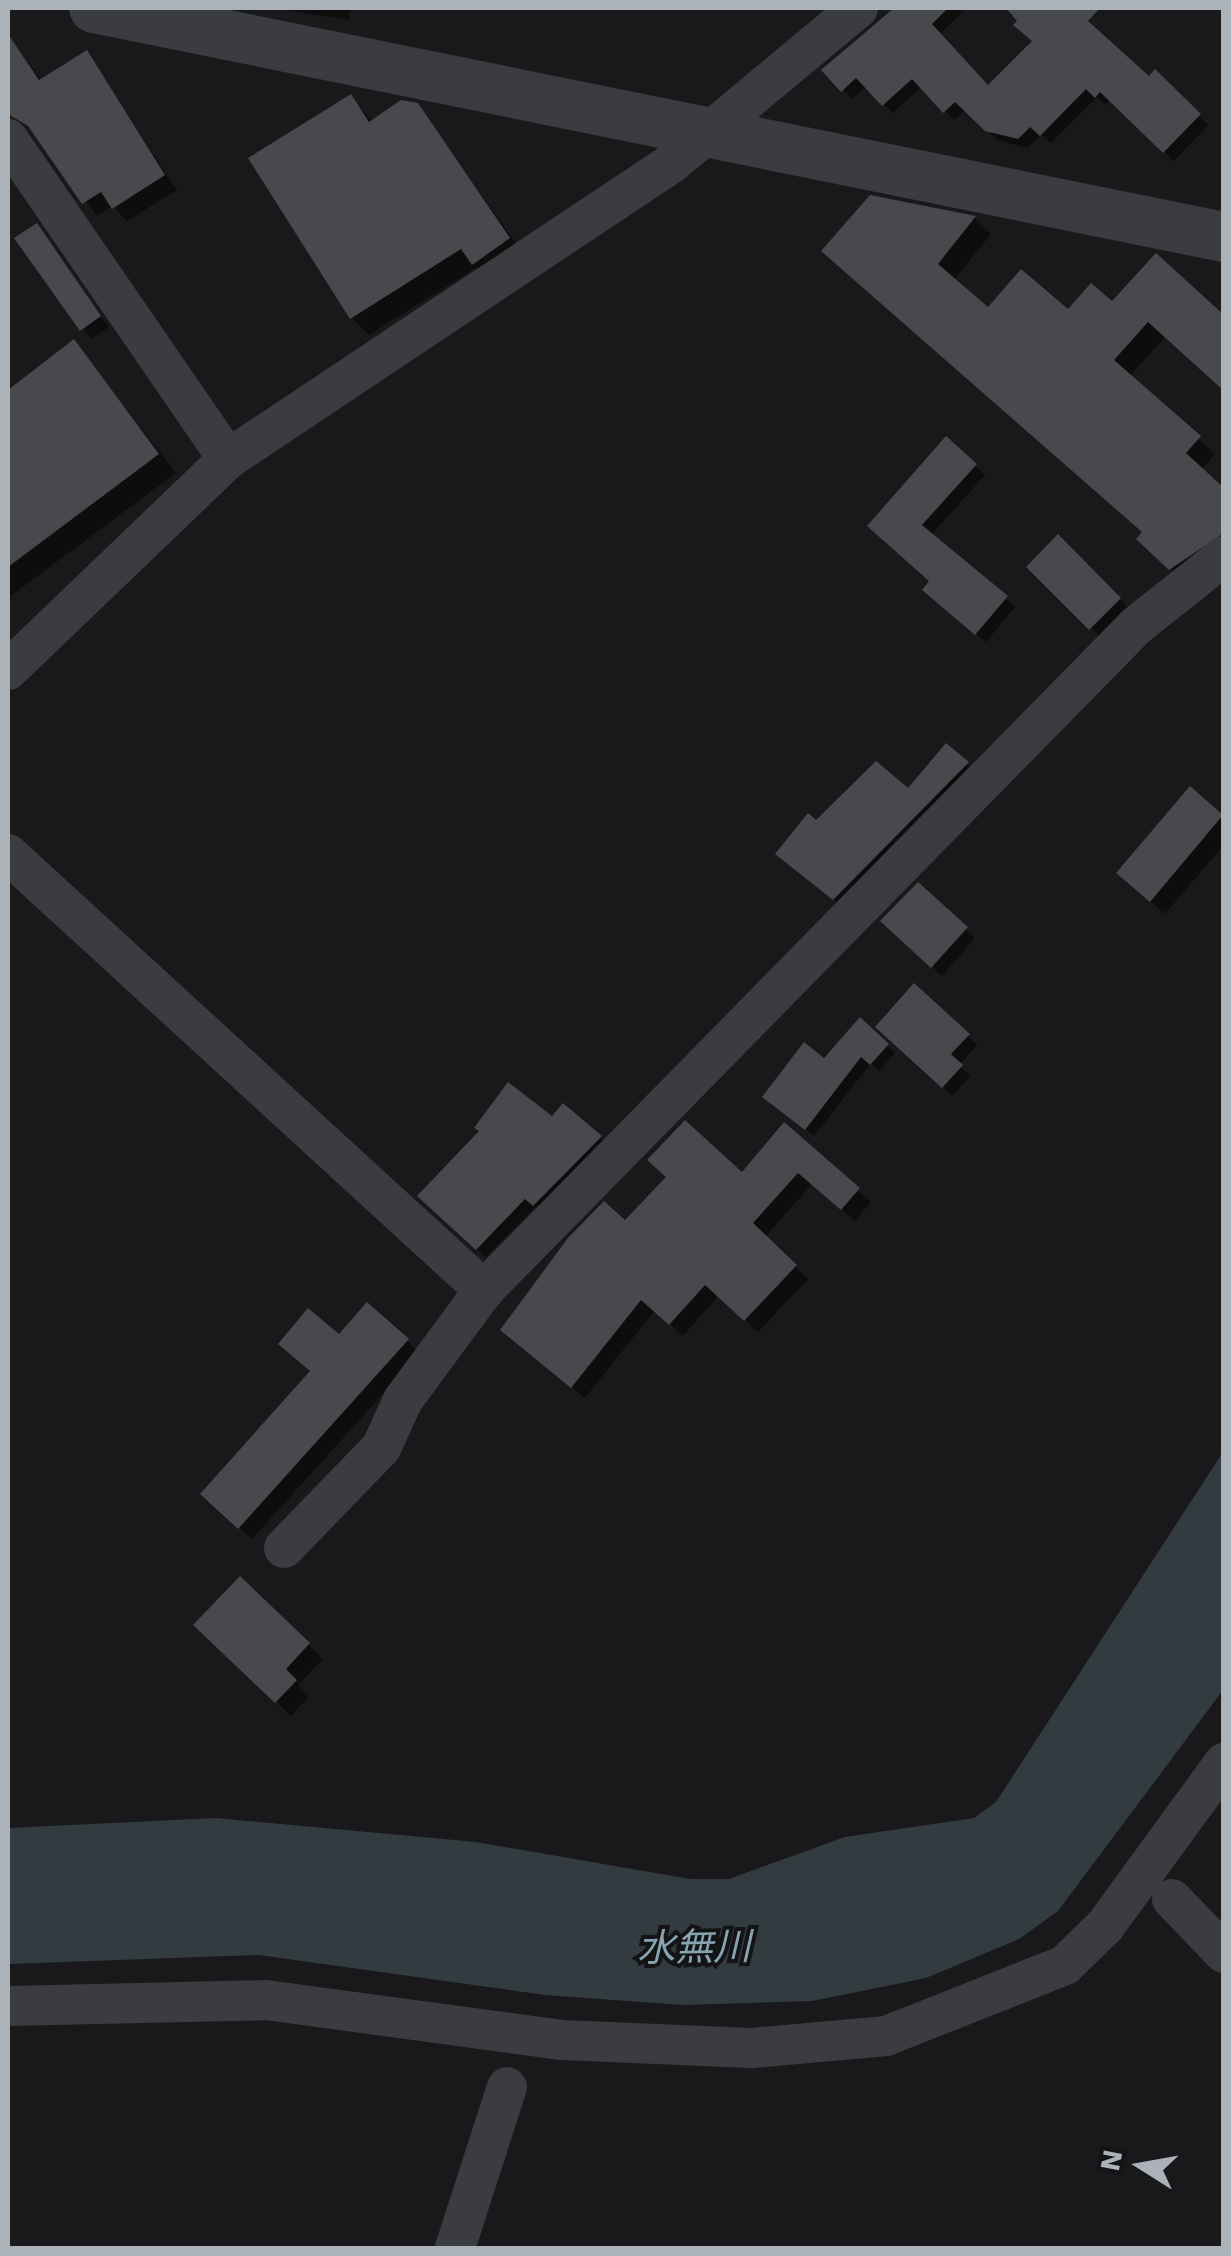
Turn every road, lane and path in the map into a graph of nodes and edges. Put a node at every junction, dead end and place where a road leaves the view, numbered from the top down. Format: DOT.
graph roads {
  1 [pos="94,8"];
  2 [pos="858,8"];
  3 [pos="706,134"];
  4 [pos="8,139"];
  5 [pos="1224,236"];
  6 [pos="228,460"];
  7 [pos="1224,556"];
  8 [pos="8,670"];
  9 [pos="8,854"];
  10 [pos="484,1290"];
  11 [pos="284,1548"];
  12 [pos="1224,1763"];
  13 [pos="1172,1899"];
  14 [pos="1224,1953"];
  15 [pos="8,2006"];
  16 [pos="507,2086"];
  17 [pos="455,2248"];
  1 -- 3 [label="street"];
  2 -- 3 [label="street"];
  3 -- 5 [label="street"];
  3 -- 6 [label="street"];
  4 -- 6 [label="street"];
  6 -- 8 [label="street"];
  7 -- 10 [label="street"];
  9 -- 10 [label="street"];
  10 -- 11 [label="street"];
  12 -- 15 [label="street"];
  13 -- 14 [label="street"];
  16 -- 17 [label="street"];
}
